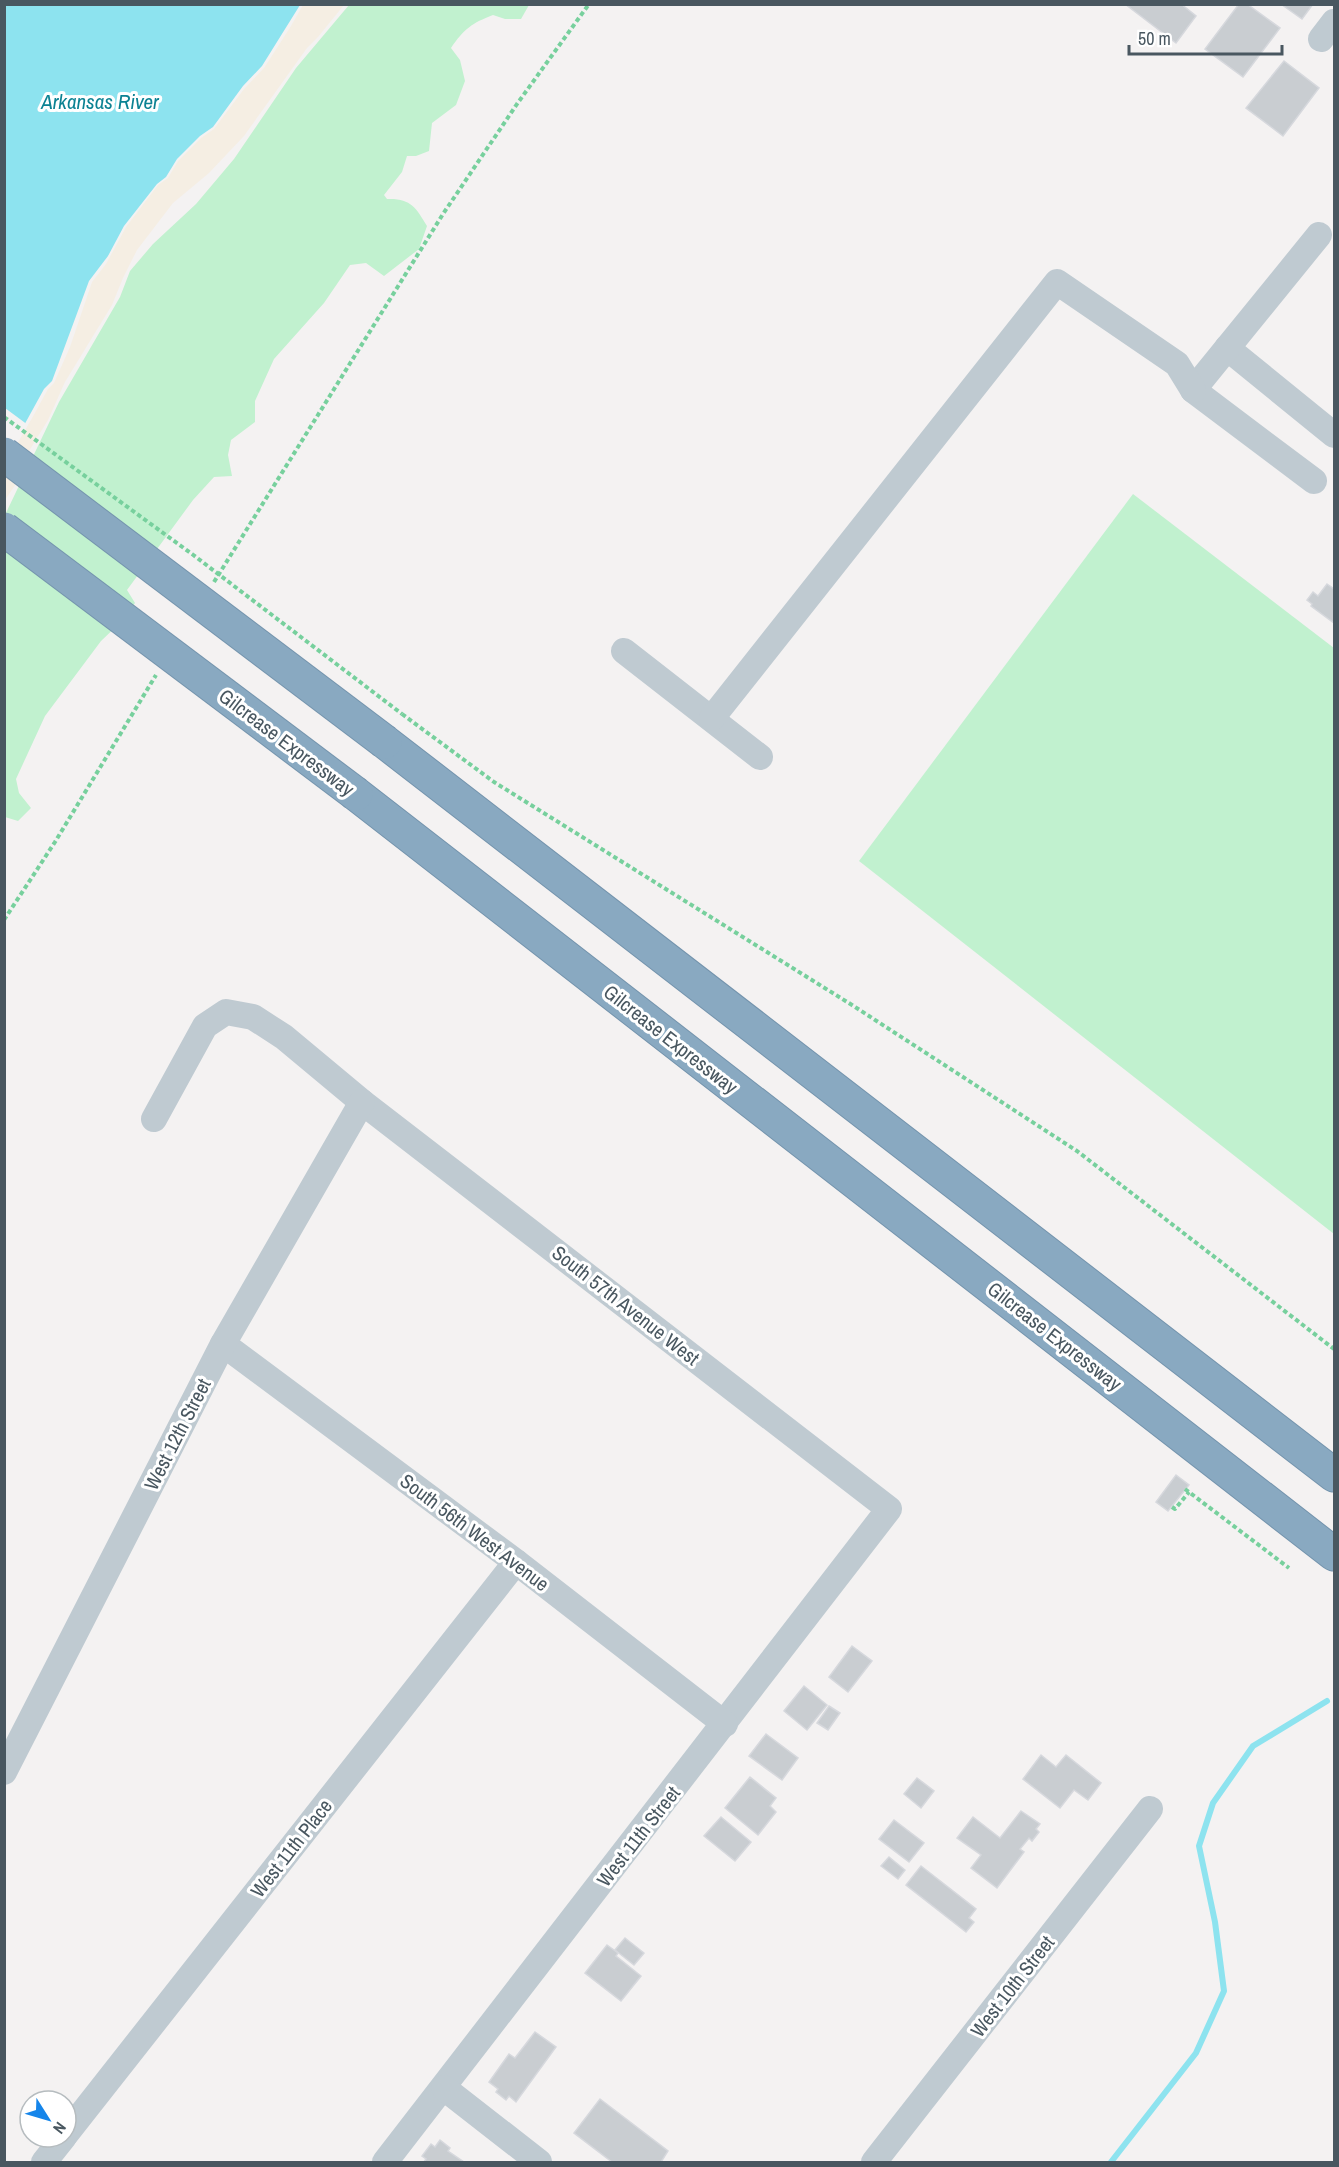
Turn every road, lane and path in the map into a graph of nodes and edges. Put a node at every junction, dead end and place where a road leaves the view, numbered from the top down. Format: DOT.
graph roads {
  1 [pos="589,4"];
  2 [pos="1319,235"];
  3 [pos="1227,348"];
  4 [pos="1193,390"];
  5 [pos="4,417"];
  6 [pos="1335,435"];
  7 [pos="4,454"];
  8 [pos="1314,481"];
  9 [pos="4,529"];
  10 [pos="211,586"];
  11 [pos="624,651"];
  12 [pos="157,675"];
  13 [pos="712,718"];
  14 [pos="760,757"];
  15 [pos="4,920"];
  16 [pos="362,1102"];
  17 [pos="154,1119"];
  18 [pos="223,1344"];
  19 [pos="1335,1348"];
  20 [pos="1335,1475"];
  21 [pos="1172,1507"];
  22 [pos="889,1509"];
  23 [pos="1335,1554"];
  24 [pos="516,1562"];
  25 [pos="1289,1568"];
  26 [pos="725,1724"];
  27 [pos="4,1772"];
  28 [pos="1150,1809"];
  29 [pos="444,2088"];
  30 [pos="78,2119"];
  31 [pos="55,2149"];
  32 [pos="44,2163"];
  33 [pos="385,2163"];
  34 [pos="539,2163"];
  35 [pos="874,2163"];
  1 -- 10 [label="path"];
  2 -- 3 [label="street"];
  3 -- 4 [label="street"];
  3 -- 6 [label="street"];
  4 -- 8 [label="street"];
  4 -- 13 [label="street"];
  5 -- 19 [label="path, bridge"];
  7 -- 20 [label="highway, bridge"];
  9 -- 23 [label="highway, Gilcrease Expressway, bridge"];
  11 -- 13 [label="street"];
  12 -- 15 [label="path"];
  13 -- 14 [label="street"];
  16 -- 17 [label="street, South 57th Avenue West"];
  16 -- 18 [label="street, West 12th Street"];
  16 -- 22 [label="street, South 57th Avenue West"];
  18 -- 24 [label="street, South 56th West Avenue"];
  18 -- 27 [label="street, West 12th Street"];
  21 -- 25 [label="path"];
  22 -- 26 [label="street, West 11th Street"];
  24 -- 26 [label="street, South 56th West Avenue"];
  24 -- 30 [label="street, West 11th Place"];
  26 -- 29 [label="street, West 11th Street"];
  28 -- 35 [label="street, West 10th Street"];
  29 -- 33 [label="street, West 11th Street"];
  29 -- 34 [label="street"];
  31 -- 32 [label="street, West 11th Place"];
}
